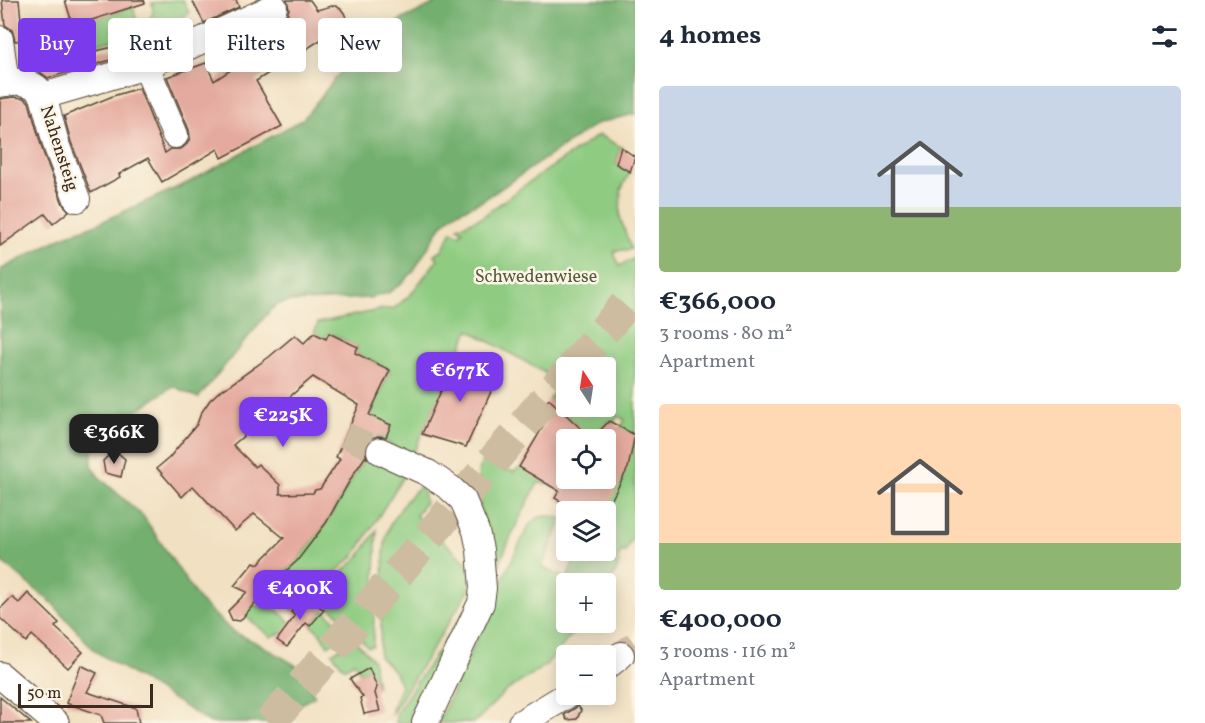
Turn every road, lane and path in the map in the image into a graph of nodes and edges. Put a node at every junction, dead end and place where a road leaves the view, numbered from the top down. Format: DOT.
graph roads {
  1 [pos="274,7"];
  2 [pos="193,44"];
  3 [pos="1,45"];
  4 [pos="125,72"];
  5 [pos="149,72"];
  6 [pos="3,83"];
  7 [pos="43,96"];
  8 [pos="175,135"];
  9 [pos="77,199"];
  10 [pos="380,451"];
  11 [pos="0,675"];
  12 [pos="556,702"];
  13 [pos="56,723"];
  14 [pos="424,723"];
  15 [pos="521,723"];
  1 -- 2 [label="street, Nahensteig"];
  3 -- 6 [label="street"];
  4 -- 7 [label="street, Nahensteig"];
  5 -- 8 [label="street"];
  6 -- 7 [label="street, Nahensteig"];
  7 -- 9 [label="street, Nahensteig"];
  10 -- 14 [label="street"];
  11 -- 13 [label="street"];
  12 -- 15 [label="street"];
}
